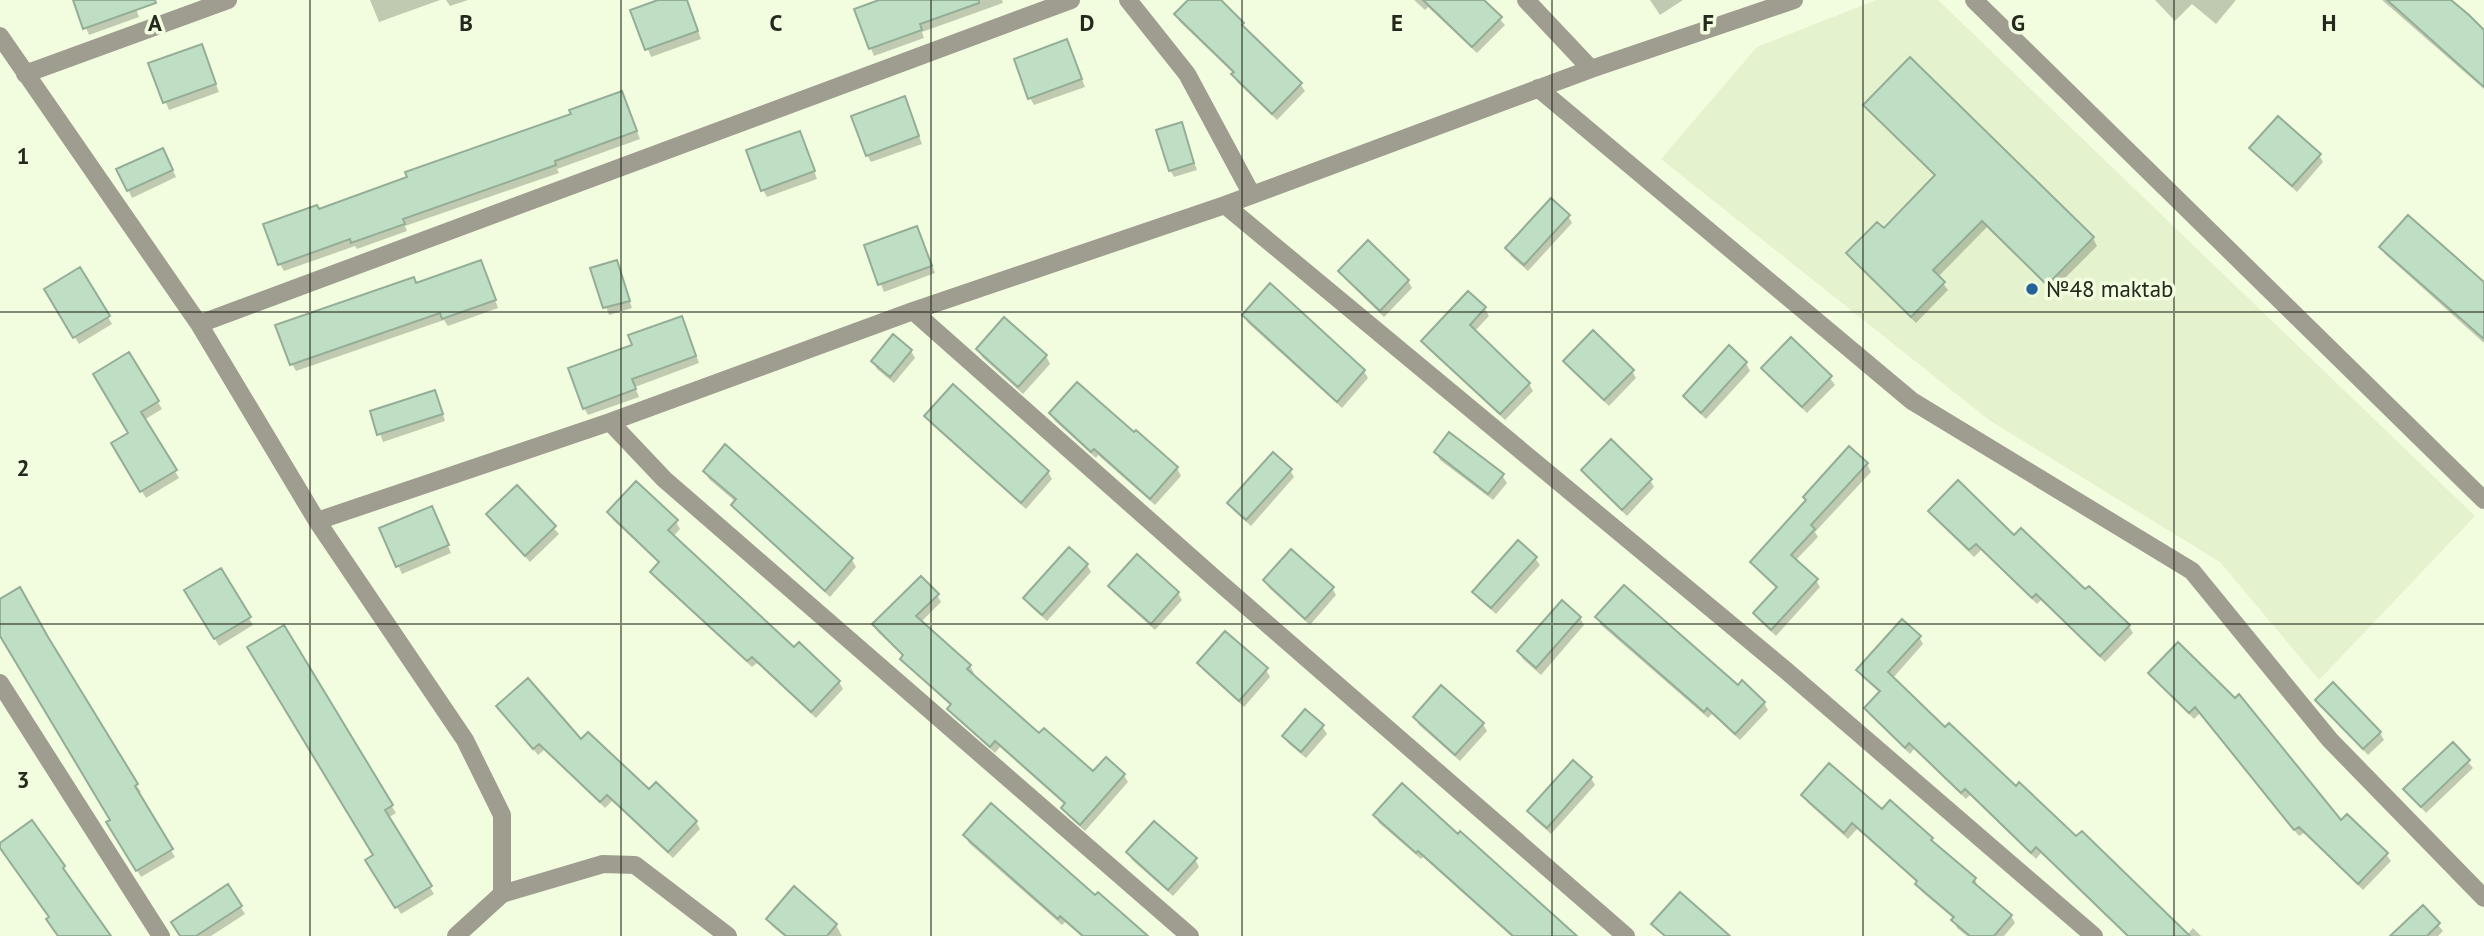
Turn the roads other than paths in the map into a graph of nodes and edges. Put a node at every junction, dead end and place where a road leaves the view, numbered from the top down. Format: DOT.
graph roads {
  1 [pos="228,0"];
  2 [pos="1072,0"];
  3 [pos="1128,0"];
  4 [pos="1526,0"];
  5 [pos="1794,0"];
  6 [pos="1974,0"];
  7 [pos="0,36"];
  8 [pos="1591,69"];
  9 [pos="24,74"];
  10 [pos="1538,88"];
  11 [pos="1252,195"];
  12 [pos="1225,205"];
  13 [pos="913,311"];
  14 [pos="199,324"];
  15 [pos="610,422"];
  16 [pos="2484,500"];
  17 [pos="317,521"];
  18 [pos="0,683"];
  19 [pos="502,894"];
  20 [pos="2484,898"];
  21 [pos="161,936"];
  22 [pos="456,936"];
  23 [pos="728,936"];
  24 [pos="1190,936"];
  25 [pos="1626,936"];
  26 [pos="2094,936"];
  1 -- 9 [label="street"];
  2 -- 14 [label="street"];
  3 -- 11 [label="street"];
  4 -- 8 [label="street"];
  5 -- 8 [label="street"];
  6 -- 16 [label="street"];
  7 -- 9 [label="street"];
  8 -- 10 [label="street"];
  9 -- 14 [label="street"];
  10 -- 11 [label="street"];
  10 -- 20 [label="street"];
  11 -- 12 [label="street"];
  12 -- 13 [label="street"];
  12 -- 26 [label="street"];
  13 -- 15 [label="street"];
  13 -- 25 [label="street"];
  14 -- 17 [label="street"];
  15 -- 17 [label="street"];
  15 -- 24 [label="street"];
  17 -- 19 [label="street"];
  18 -- 21 [label="street"];
  19 -- 22 [label="street"];
  19 -- 23 [label="street"];
}
